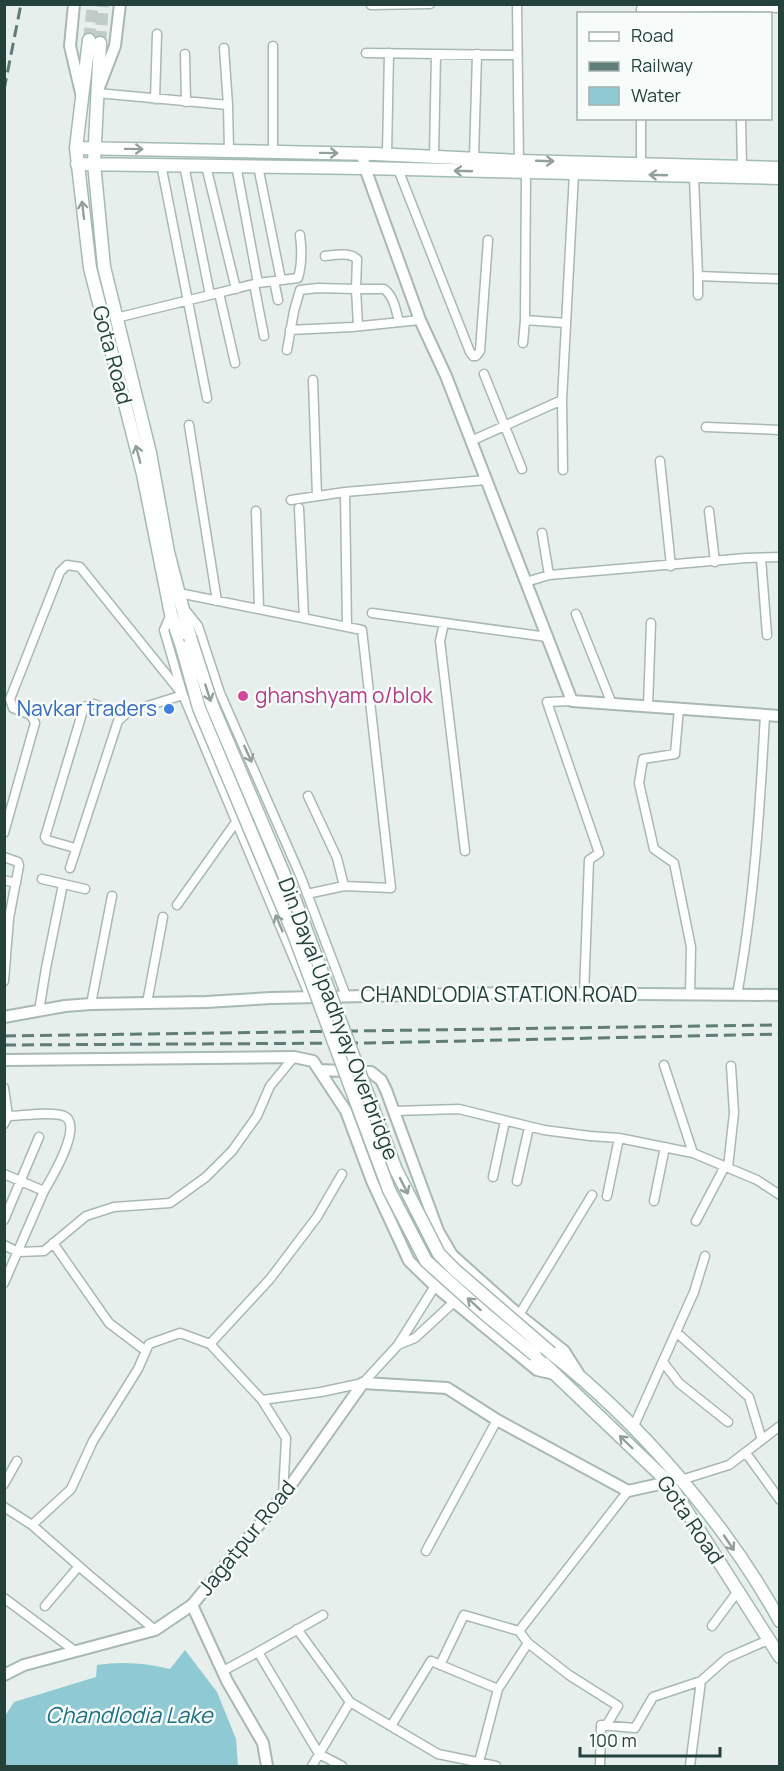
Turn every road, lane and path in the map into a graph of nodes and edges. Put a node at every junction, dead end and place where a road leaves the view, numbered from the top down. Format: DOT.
graph roads {
  1 [pos="74,4"];
  2 [pos="120,4"];
  3 [pos="430,4"];
  4 [pos="517,4"];
  5 [pos="371,5"];
  6 [pos="725,6"];
  7 [pos="780,8"];
  8 [pos="740,10"];
  9 [pos="641,12"];
  10 [pos="157,34"];
  11 [pos="273,46"];
  12 [pos="224,48"];
  13 [pos="366,53"];
  14 [pos="185,54"];
  15 [pos="389,54"];
  16 [pos="436,54"];
  17 [pos="477,54"];
  18 [pos="517,55"];
  19 [pos="97,93"];
  20 [pos="81,94"];
  21 [pos="155,99"];
  22 [pos="186,102"];
  23 [pos="228,105"];
  24 [pos="641,120"];
  25 [pos="741,120"];
  26 [pos="76,148"];
  27 [pos="95,148"];
  28 [pos="229,151"];
  29 [pos="273,151"];
  30 [pos="362,153"];
  31 [pos="387,154"];
  32 [pos="434,156"];
  33 [pos="474,158"];
  34 [pos="94,163"];
  35 [pos="77,164"];
  36 [pos="161,164"];
  37 [pos="641,164"];
  38 [pos="184,165"];
  39 [pos="236,165"];
  40 [pos="206,166"];
  41 [pos="258,166"];
  42 [pos="742,167"];
  43 [pos="365,168"];
  44 [pos="780,168"];
  45 [pos="399,169"];
  46 [pos="522,169"];
  47 [pos="574,173"];
  48 [pos="694,177"];
  49 [pos="780,178"];
  50 [pos="300,236"];
  51 [pos="488,240"];
  52 [pos="325,256"];
  53 [pos="698,276"];
  54 [pos="780,279"];
  55 [pos="277,281"];
  56 [pos="256,284"];
  57 [pos="236,289"];
  58 [pos="356,290"];
  59 [pos="215,294"];
  60 [pos="698,295"];
  61 [pos="188,300"];
  62 [pos="278,300"];
  63 [pos="116,318"];
  64 [pos="420,320"];
  65 [pos="525,320"];
  66 [pos="399,322"];
  67 [pos="566,323"];
  68 [pos="358,326"];
  69 [pos="290,330"];
  70 [pos="264,336"];
  71 [pos="523,343"];
  72 [pos="287,350"];
  73 [pos="235,363"];
  74 [pos="484,374"];
  75 [pos="313,380"];
  76 [pos="207,398"];
  77 [pos="562,400"];
  78 [pos="189,425"];
  79 [pos="505,425"];
  80 [pos="706,427"];
  81 [pos="780,430"];
  82 [pos="471,441"];
  83 [pos="660,460"];
  84 [pos="522,469"];
  85 [pos="563,470"];
  86 [pos="486,480"];
  87 [pos="345,492"];
  88 [pos="317,496"];
  89 [pos="291,500"];
  90 [pos="299,508"];
  91 [pos="709,511"];
  92 [pos="256,512"];
  93 [pos="542,533"];
  94 [pos="780,557"];
  95 [pos="762,558"];
  96 [pos="715,562"];
  97 [pos="671,566"];
  98 [pos="549,576"];
  99 [pos="526,582"];
  100 [pos="178,593"];
  101 [pos="217,601"];
  102 [pos="182,606"];
  103 [pos="259,609"];
  104 [pos="372,613"];
  105 [pos="171,614"];
  106 [pos="576,614"];
  107 [pos="304,618"];
  108 [pos="444,623"];
  109 [pos="651,623"];
  110 [pos="347,627"];
  111 [pos="767,634"];
  112 [pos="547,637"];
  113 [pos="186,642"];
  114 [pos="183,695"];
  115 [pos="572,701"];
  116 [pos="612,704"];
  117 [pos="648,706"];
  118 [pos="679,708"];
  119 [pos="765,715"];
  120 [pos="123,716"];
  121 [pos="780,716"];
  122 [pos="308,796"];
  123 [pos="272,808"];
  124 [pos="236,822"];
  125 [pos="4,833"];
  126 [pos="75,848"];
  127 [pos="465,851"];
  128 [pos="4,857"];
  129 [pos="70,868"];
  130 [pos="42,879"];
  131 [pos="4,880"];
  132 [pos="16,883"];
  133 [pos="63,884"];
  134 [pos="344,886"];
  135 [pos="85,889"];
  136 [pos="308,894"];
  137 [pos="112,896"];
  138 [pos="177,905"];
  139 [pos="7,918"];
  140 [pos="163,918"];
  141 [pos="5,954"];
  142 [pos="4,981"];
  143 [pos="584,994"];
  144 [pos="690,995"];
  145 [pos="737,995"];
  146 [pos="780,995"];
  147 [pos="346,996"];
  148 [pos="310,997"];
  149 [pos="147,1003"];
  150 [pos="91,1004"];
  151 [pos="39,1011"];
  152 [pos="4,1017"];
  153 [pos="294,1056"];
  154 [pos="4,1060"];
  155 [pos="664,1065"];
  156 [pos="731,1066"];
  157 [pos="319,1070"];
  158 [pos="4,1088"];
  159 [pos="394,1111"];
  160 [pos="6,1120"];
  161 [pos="505,1121"];
  162 [pos="529,1126"];
  163 [pos="39,1137"];
  164 [pos="620,1138"];
  165 [pos="665,1148"];
  166 [pos="693,1153"];
  167 [pos="726,1167"];
  168 [pos="4,1174"];
  169 [pos="342,1174"];
  170 [pos="493,1177"];
  171 [pos="21,1181"];
  172 [pos="518,1181"];
  173 [pos="44,1191"];
  174 [pos="592,1195"];
  175 [pos="780,1195"];
  176 [pos="607,1196"];
  177 [pos="654,1201"];
  178 [pos="4,1220"];
  179 [pos="696,1221"];
  180 [pos="53,1243"];
  181 [pos="4,1245"];
  182 [pos="18,1252"];
  183 [pos="452,1255"];
  184 [pos="705,1256"];
  185 [pos="4,1283"];
  186 [pos="435,1286"];
  187 [pos="454,1302"];
  188 [pos="519,1315"];
  189 [pos="676,1332"];
  190 [pos="210,1344"];
  191 [pos="398,1345"];
  192 [pos="146,1351"];
  193 [pos="663,1362"];
  194 [pos="555,1374"];
  195 [pos="579,1376"];
  196 [pos="363,1383"];
  197 [pos="262,1400"];
  198 [pos="497,1420"];
  199 [pos="728,1422"];
  200 [pos="780,1426"];
  201 [pos="633,1428"];
  202 [pos="762,1440"];
  203 [pos="746,1454"];
  204 [pos="17,1461"];
  205 [pos="675,1481"];
  206 [pos="4,1484"];
  207 [pos="628,1491"];
  208 [pos="283,1496"];
  209 [pos="780,1500"];
  210 [pos="4,1507"];
  211 [pos="32,1525"];
  212 [pos="426,1551"];
  213 [pos="79,1566"];
  214 [pos="738,1591"];
  215 [pos="4,1598"];
  216 [pos="192,1605"];
  217 [pos="45,1606"];
  218 [pos="323,1615"];
  219 [pos="780,1621"];
  220 [pos="712,1626"];
  221 [pos="297,1629"];
  222 [pos="155,1630"];
  223 [pos="519,1630"];
  224 [pos="768,1640"];
  225 [pos="528,1643"];
  226 [pos="75,1651"];
  227 [pos="258,1652"];
  228 [pos="780,1657"];
  229 [pos="440,1665"];
  230 [pos="7,1670"];
  231 [pos="223,1671"];
  232 [pos="701,1681"];
  233 [pos="498,1689"];
  234 [pos="350,1702"];
  235 [pos="391,1726"];
  236 [pos="606,1726"];
  237 [pos="319,1754"];
  238 [pos="478,1762"];
  239 [pos="267,1767"];
  240 [pos="312,1767"];
  241 [pos="342,1767"];
  242 [pos="496,1767"];
  243 [pos="600,1767"];
  244 [pos="690,1767"];
  1 -- 20 [label="street"];
  2 -- 19 [label="street"];
  3 -- 5 [label="street"];
  4 -- 18 [label="street"];
  6 -- 8 [label="street"];
  6 -- 9 [label="street"];
  7 -- 8 [label="street"];
  10 -- 21 [label="street"];
  11 -- 29 [label="street"];
  12 -- 23 [label="street"];
  13 -- 15 [label="street"];
  14 -- 22 [label="street"];
  15 -- 16 [label="street"];
  15 -- 31 [label="street"];
  16 -- 17 [label="street"];
  16 -- 32 [label="street"];
  17 -- 18 [label="street"];
  17 -- 33 [label="street"];
  18 -- 46 [label="street"];
  19 -- 20 [label="main road, Gota Road"];
  19 -- 21 [label="street"];
  19 -- 27 [label="main road, Gota Road"];
  20 -- 26 [label="main road, Gota Road"];
  21 -- 22 [label="street"];
  22 -- 23 [label="street"];
  23 -- 28 [label="street"];
  24 -- 37 [label="street"];
  25 -- 42 [label="street"];
  26 -- 27 [label="main road"];
  26 -- 35 [label="main road, Gota Road"];
  27 -- 28 [label="main road, one-way"];
  27 -- 34 [label="main road, Gota Road"];
  28 -- 29 [label="main road"];
  29 -- 30 [label="main road, one-way"];
  30 -- 31 [label="main road"];
  30 -- 43 [label="street"];
  31 -- 32 [label="main road"];
  32 -- 33 [label="main road"];
  33 -- 46 [label="main road"];
  34 -- 35 [label="main road"];
  34 -- 36 [label="main road"];
  34 -- 63 [label="main road, Gota Road"];
  105 -- 35 [label="main road, Gota Road, one-way"];
  36 -- 38 [label="main road"];
  36 -- 61 [label="street"];
  37 -- 42 [label="main road"];
  46 -- 37 [label="main road, one-way"];
  38 -- 40 [label="main road"];
  38 -- 59 [label="street"];
  39 -- 40 [label="main road"];
  39 -- 41 [label="main road"];
  39 -- 56 [label="street"];
  40 -- 57 [label="street"];
  41 -- 43 [label="main road"];
  41 -- 55 [label="street"];
  42 -- 44 [label="main road"];
  43 -- 45 [label="main road"];
  43 -- 64 [label="street"];
  46 -- 45 [label="main road, one-way"];
  45 -- 51 [label="street"];
  46 -- 47 [label="main road"];
  46 -- 65 [label="street"];
  48 -- 47 [label="main road, one-way"];
  47 -- 67 [label="street"];
  48 -- 49 [label="main road"];
  48 -- 53 [label="street"];
  50 -- 55 [label="street"];
  52 -- 58 [label="street"];
  53 -- 54 [label="street"];
  53 -- 60 [label="street"];
  55 -- 56 [label="street"];
  55 -- 62 [label="street"];
  56 -- 57 [label="street"];
  56 -- 70 [label="street"];
  57 -- 59 [label="street"];
  58 -- 66 [label="street"];
  58 -- 68 [label="street"];
  58 -- 69 [label="street"];
  59 -- 61 [label="street"];
  59 -- 73 [label="street"];
  61 -- 63 [label="street"];
  61 -- 76 [label="street"];
  63 -- 100 [label="main road, Gota Road"];
  64 -- 66 [label="street"];
  64 -- 82 [label="street"];
  65 -- 67 [label="street"];
  65 -- 71 [label="street"];
  66 -- 68 [label="street"];
  67 -- 77 [label="street"];
  68 -- 69 [label="street"];
  69 -- 72 [label="street"];
  74 -- 79 [label="street"];
  75 -- 88 [label="street"];
  77 -- 79 [label="street"];
  77 -- 85 [label="street"];
  78 -- 101 [label="street"];
  79 -- 82 [label="street"];
  79 -- 84 [label="street"];
  80 -- 81 [label="street"];
  82 -- 86 [label="street"];
  83 -- 97 [label="street"];
  86 -- 87 [label="street"];
  86 -- 99 [label="street"];
  87 -- 88 [label="street"];
  87 -- 110 [label="street"];
  88 -- 89 [label="street"];
  90 -- 107 [label="street"];
  91 -- 96 [label="street"];
  92 -- 103 [label="street"];
  93 -- 98 [label="street"];
  94 -- 95 [label="street"];
  95 -- 96 [label="street"];
  95 -- 111 [label="street"];
  96 -- 97 [label="street"];
  97 -- 98 [label="street"];
  98 -- 99 [label="street"];
  99 -- 112 [label="street"];
  100 -- 101 [label="street"];
  100 -- 102 [label="main road, Gota Road"];
  101 -- 103 [label="street"];
  102 -- 113 [label="main road, Din Dayal Upadhyay Overbridge"];
  102 -- 123 [label="street, one-way"];
  103 -- 107 [label="street"];
  104 -- 108 [label="street"];
  105 -- 113 [label="main road, Din Dayal Upadhyay Overbridge"];
  105 -- 114 [label="street"];
  106 -- 116 [label="street"];
  107 -- 110 [label="street"];
  108 -- 112 [label="street"];
  108 -- 127 [label="street"];
  109 -- 117 [label="street"];
  110 -- 134 [label="street"];
  112 -- 115 [label="street"];
  194 -- 113 [label="main road, Din Dayal Upadhyay Overbridge, one-way, bridge"];
  113 -- 195 [label="main road, Din Dayal Upadhyay Overbridge, one-way, bridge"];
  114 -- 120 [label="street"];
  114 -- 124 [label="street"];
  114 -- 125 [label="street"];
  115 -- 116 [label="street"];
  115 -- 143 [label="street"];
  116 -- 117 [label="street"];
  117 -- 118 [label="street"];
  118 -- 119 [label="street"];
  118 -- 144 [label="street"];
  119 -- 121 [label="street"];
  119 -- 145 [label="street"];
  120 -- 126 [label="street"];
  120 -- 126 [label="street"];
  122 -- 134 [label="street"];
  123 -- 124 [label="street"];
  123 -- 136 [label="street"];
  124 -- 138 [label="street"];
  148 -- 124 [label="street, one-way"];
  126 -- 129 [label="street"];
  128 -- 132 [label="street"];
  130 -- 133 [label="street"];
  131 -- 132 [label="street"];
  132 -- 139 [label="street"];
  133 -- 135 [label="street"];
  133 -- 151 [label="street"];
  134 -- 136 [label="street"];
  136 -- 147 [label="street"];
  137 -- 150 [label="street"];
  139 -- 141 [label="street"];
  140 -- 149 [label="street"];
  141 -- 142 [label="street"];
  143 -- 144 [label="street, CHANDLODIA STATION ROAD"];
  143 -- 147 [label="street, CHANDLODIA STATION ROAD"];
  144 -- 145 [label="street, CHANDLODIA STATION ROAD"];
  145 -- 146 [label="street, CHANDLODIA STATION ROAD"];
  147 -- 148 [label="street, CHANDLODIA STATION ROAD"];
  148 -- 149 [label="street, CHANDLODIA STATION ROAD"];
  149 -- 150 [label="street, CHANDLODIA STATION ROAD"];
  150 -- 151 [label="street, CHANDLODIA STATION ROAD"];
  151 -- 152 [label="street, CHANDLODIA STATION ROAD"];
  153 -- 154 [label="street"];
  153 -- 157 [label="street"];
  153 -- 180 [label="street"];
  155 -- 166 [label="street"];
  156 -- 167 [label="street"];
  157 -- 159 [label="street"];
  157 -- 186 [label="street"];
  158 -- 160 [label="street"];
  159 -- 161 [label="street"];
  159 -- 183 [label="street"];
  160 -- 173 [label="street"];
  161 -- 162 [label="street"];
  161 -- 170 [label="street"];
  162 -- 164 [label="street"];
  162 -- 172 [label="street"];
  163 -- 171 [label="street"];
  164 -- 165 [label="street"];
  164 -- 176 [label="street"];
  165 -- 166 [label="street"];
  165 -- 177 [label="street"];
  166 -- 167 [label="street"];
  167 -- 175 [label="street"];
  167 -- 179 [label="street"];
  168 -- 171 [label="street"];
  169 -- 190 [label="street"];
  171 -- 173 [label="street"];
  171 -- 178 [label="street"];
  173 -- 182 [label="street"];
  174 -- 188 [label="street"];
  180 -- 182 [label="street"];
  180 -- 192 [label="street"];
  181 -- 182 [label="street"];
  182 -- 185 [label="street"];
  183 -- 186 [label="street"];
  183 -- 188 [label="street"];
  184 -- 189 [label="street"];
  186 -- 187 [label="street"];
  186 -- 191 [label="street"];
  187 -- 191 [label="street"];
  187 -- 194 [label="street"];
  188 -- 195 [label="street"];
  189 -- 193 [label="street"];
  189 -- 202 [label="street"];
  190 -- 192 [label="street"];
  190 -- 197 [label="street"];
  191 -- 196 [label="street"];
  192 -- 211 [label="street"];
  193 -- 199 [label="street"];
  193 -- 201 [label="street"];
  205 -- 194 [label="main road, Gota Road, one-way"];
  195 -- 201 [label="main road, Gota Road"];
  196 -- 197 [label="street"];
  196 -- 198 [label="street"];
  196 -- 208 [label="street, Jagatpur Road"];
  197 -- 208 [label="street"];
  198 -- 207 [label="street"];
  198 -- 212 [label="street"];
  200 -- 202 [label="street"];
  201 -- 205 [label="main road, Gota Road"];
  202 -- 203 [label="street"];
  203 -- 205 [label="street"];
  203 -- 209 [label="street"];
  204 -- 206 [label="street"];
  205 -- 207 [label="street"];
  205 -- 214 [label="main road, Gota Road"];
  205 -- 219 [label="main road, Gota Road, one-way"];
  207 -- 223 [label="street"];
  208 -- 216 [label="street, Jagatpur Road"];
  210 -- 211 [label="street"];
  211 -- 213 [label="street"];
  213 -- 217 [label="street"];
  213 -- 222 [label="street"];
  214 -- 220 [label="street"];
  214 -- 224 [label="main road, Gota Road"];
  215 -- 226 [label="street"];
  216 -- 222 [label="street"];
  216 -- 231 [label="street, Jagatpur Road"];
  218 -- 221 [label="street"];
  221 -- 227 [label="street"];
  221 -- 234 [label="street"];
  222 -- 226 [label="street"];
  223 -- 225 [label="street"];
  223 -- 229 [label="street"];
  224 -- 228 [label="main road, Gota Road"];
  224 -- 232 [label="street"];
  225 -- 233 [label="street"];
  225 -- 236 [label="street"];
  226 -- 230 [label="street"];
  227 -- 231 [label="street"];
  227 -- 237 [label="street"];
  229 -- 233 [label="street"];
  229 -- 235 [label="street"];
  231 -- 239 [label="street, Jagatpur Road"];
  232 -- 236 [label="street"];
  232 -- 244 [label="street"];
  233 -- 238 [label="street"];
  234 -- 235 [label="street"];
  234 -- 237 [label="street"];
  235 -- 238 [label="street"];
  236 -- 243 [label="street"];
  237 -- 240 [label="street"];
  237 -- 241 [label="street"];
  238 -- 242 [label="street"];
}
